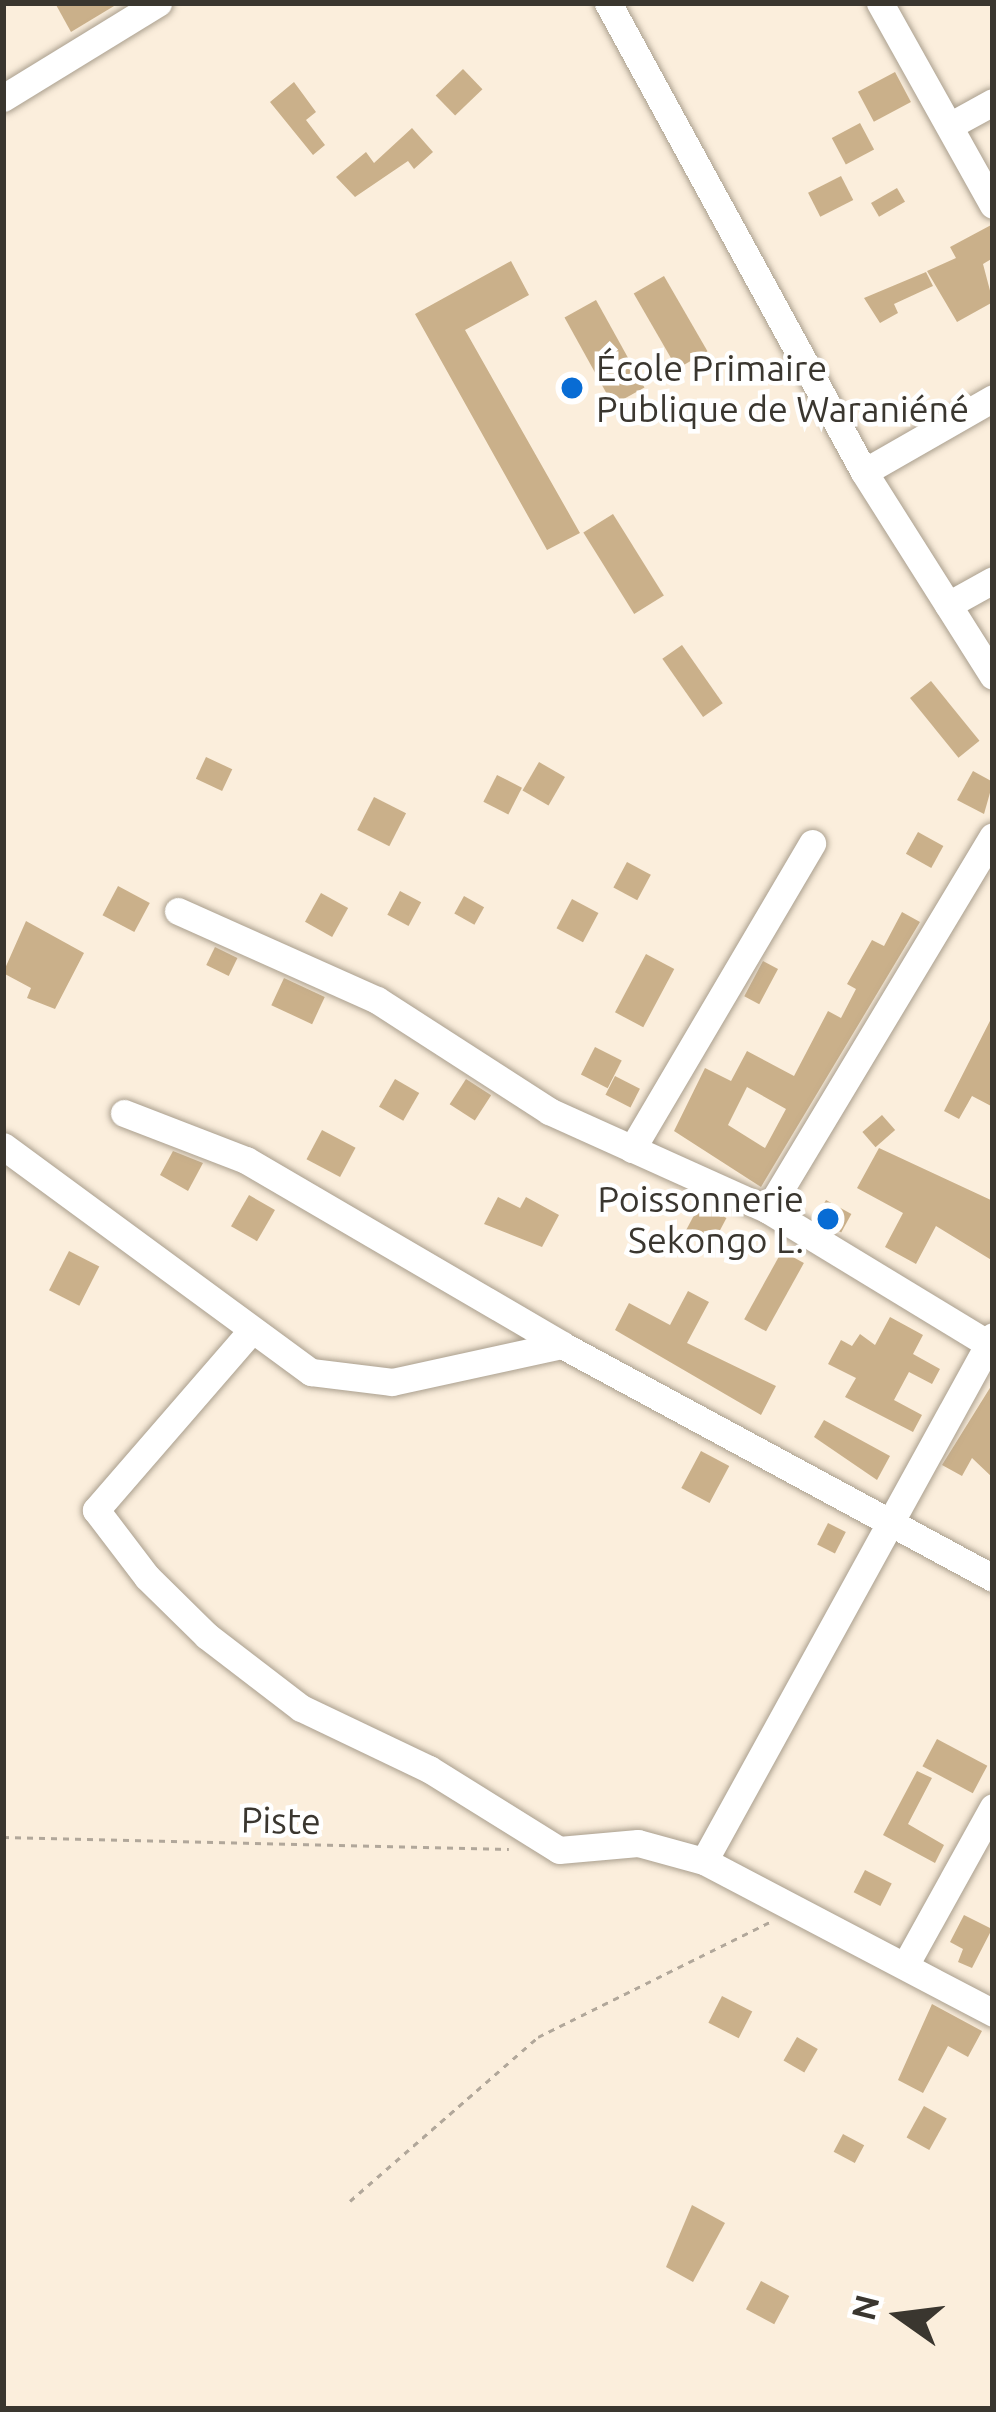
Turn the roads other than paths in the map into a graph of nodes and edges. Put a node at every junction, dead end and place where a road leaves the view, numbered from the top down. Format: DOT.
graph roads {
  1 [pos="158,3"];
  2 [pos="608,3"];
  3 [pos="880,3"];
  4 [pos="3,98"];
  5 [pos="993,102"];
  6 [pos="950,125"];
  7 [pos="993,205"];
  8 [pos="993,398"];
  9 [pos="864,472"];
  10 [pos="993,580"];
  11 [pos="948,605"];
  12 [pos="993,676"];
  13 [pos="993,836"];
  14 [pos="812,843"];
  15 [pos="178,910"];
  16 [pos="124,1113"];
  17 [pos="3,1146"];
  18 [pos="632,1148"];
  19 [pos="769,1210"];
  20 [pos="251,1330"];
  21 [pos="991,1343"];
  22 [pos="562,1345"];
  23 [pos="893,1523"];
  24 [pos="993,1578"];
  25 [pos="993,1807"];
  26 [pos="704,1861"];
  27 [pos="908,1962"];
  28 [pos="993,2013"];
  1 -- 4 [label="street"];
  2 -- 9 [label="street"];
  3 -- 6 [label="street"];
  5 -- 6 [label="street"];
  6 -- 7 [label="street"];
  8 -- 9 [label="street"];
  9 -- 11 [label="street"];
  10 -- 11 [label="street"];
  11 -- 12 [label="street"];
  13 -- 19 [label="street"];
  14 -- 18 [label="street"];
  15 -- 18 [label="street"];
  16 -- 22 [label="street"];
  17 -- 20 [label="street"];
  18 -- 19 [label="street"];
  19 -- 21 [label="street"];
  20 -- 22 [label="street"];
  20 -- 26 [label="street"];
  21 -- 23 [label="street"];
  22 -- 23 [label="street"];
  23 -- 24 [label="street"];
  23 -- 26 [label="street"];
  25 -- 27 [label="street"];
  26 -- 27 [label="street"];
  27 -- 28 [label="street"];
}
